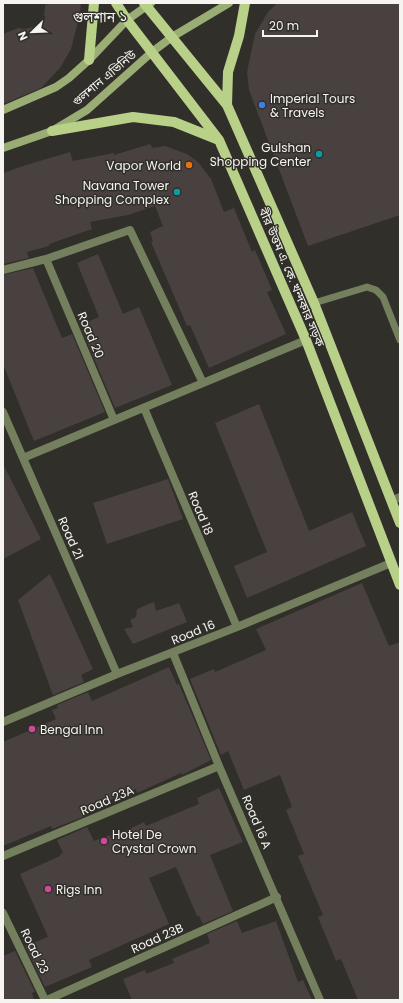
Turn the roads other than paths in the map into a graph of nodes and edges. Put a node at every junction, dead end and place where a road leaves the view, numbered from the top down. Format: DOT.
graph roads {
  1 [pos="94,3"];
  2 [pos="116,3"];
  3 [pos="229,3"];
  4 [pos="246,3"];
  5 [pos="147,4"];
  6 [pos="127,20"];
  7 [pos="172,37"];
  8 [pos="152,52"];
  9 [pos="89,60"];
  10 [pos="227,105"];
  11 [pos="3,110"];
  12 [pos="52,131"];
  13 [pos="219,140"];
  14 [pos="3,148"];
  15 [pos="46,259"];
  16 [pos="3,270"];
  17 [pos="314,303"];
  18 [pos="306,340"];
  19 [pos="400,340"];
  20 [pos="203,384"];
  21 [pos="144,408"];
  22 [pos="3,414"];
  23 [pos="114,420"];
  24 [pos="22,458"];
  25 [pos="395,499"];
  26 [pos="400,523"];
  27 [pos="391,563"];
  28 [pos="400,585"];
  29 [pos="237,627"];
  30 [pos="173,653"];
  31 [pos="117,674"];
  32 [pos="3,722"];
  33 [pos="220,766"];
  34 [pos="3,856"];
  35 [pos="277,897"];
  36 [pos="3,913"];
  37 [pos="46,1000"];
  38 [pos="320,1000"];
  1 -- 9 [label="main road"];
  2 -- 6 [label="main road, বীর উত্তম এ. কে. খন্দকার সড়ক"];
  3 -- 7 [label="main road, গুলশান এভিনিউ"];
  4 -- 10 [label="main road"];
  5 -- 6 [label="main road, গুলশান এভিনিউ"];
  5 -- 7 [label="main road, বীর উত্তম এ. কে. খন্দকার সড়ক"];
  6 -- 8 [label="main road, বীর উত্তম এ. কে. খন্দকার সড়ক"];
  6 -- 9 [label="main road, গুলশান এভিনিউ"];
  7 -- 8 [label="main road, গুলশান এভিনিউ"];
  7 -- 10 [label="main road, বীর উত্তম এ. কে. খন্দকার সড়ক"];
  8 -- 12 [label="main road, গুলশান এভিনিউ"];
  8 -- 13 [label="main road, বীর উত্তম এ. কে. খন্দকার সড়ক"];
  9 -- 11 [label="main road, গুলশান এভিনিউ"];
  10 -- 17 [label="main road, বীর উত্তম এ. কে. খন্দকার সড়ক"];
  12 -- 13 [label="main road"];
  12 -- 14 [label="main road, গুলশান এভিনিউ"];
  13 -- 18 [label="main road, বীর উত্তম এ. কে. খন্দকার সড়ক"];
  15 -- 16 [label="street"];
  15 -- 20 [label="street"];
  15 -- 23 [label="street, Road 20"];
  17 -- 19 [label="lane"];
  17 -- 25 [label="main road, বীর উত্তম এ. কে. খন্দকার সড়ক"];
  18 -- 20 [label="street"];
  18 -- 27 [label="main road, বীর উত্তম এ. কে. খন্দকার সড়ক"];
  20 -- 21 [label="street"];
  21 -- 23 [label="street"];
  21 -- 29 [label="street, Road 18"];
  22 -- 24 [label="street, Road 21"];
  23 -- 24 [label="street"];
  24 -- 31 [label="street, Road 21"];
  25 -- 26 [label="main road, বীর উত্তম এ. কে. খন্দকার সড়ক"];
  27 -- 28 [label="main road, বীর উত্তম এ. কে. খন্দকার সড়ক"];
  27 -- 29 [label="street, Road 16"];
  29 -- 30 [label="street, Road 16"];
  30 -- 31 [label="street, Road 16"];
  30 -- 33 [label="street, Road 16 A"];
  31 -- 32 [label="street, Road 16"];
  33 -- 34 [label="street, Road 23A"];
  33 -- 35 [label="street, Road 16 A"];
  35 -- 37 [label="street, Road 23B"];
  35 -- 38 [label="street, Road 16 A"];
  36 -- 37 [label="street, Road 23"];
}
